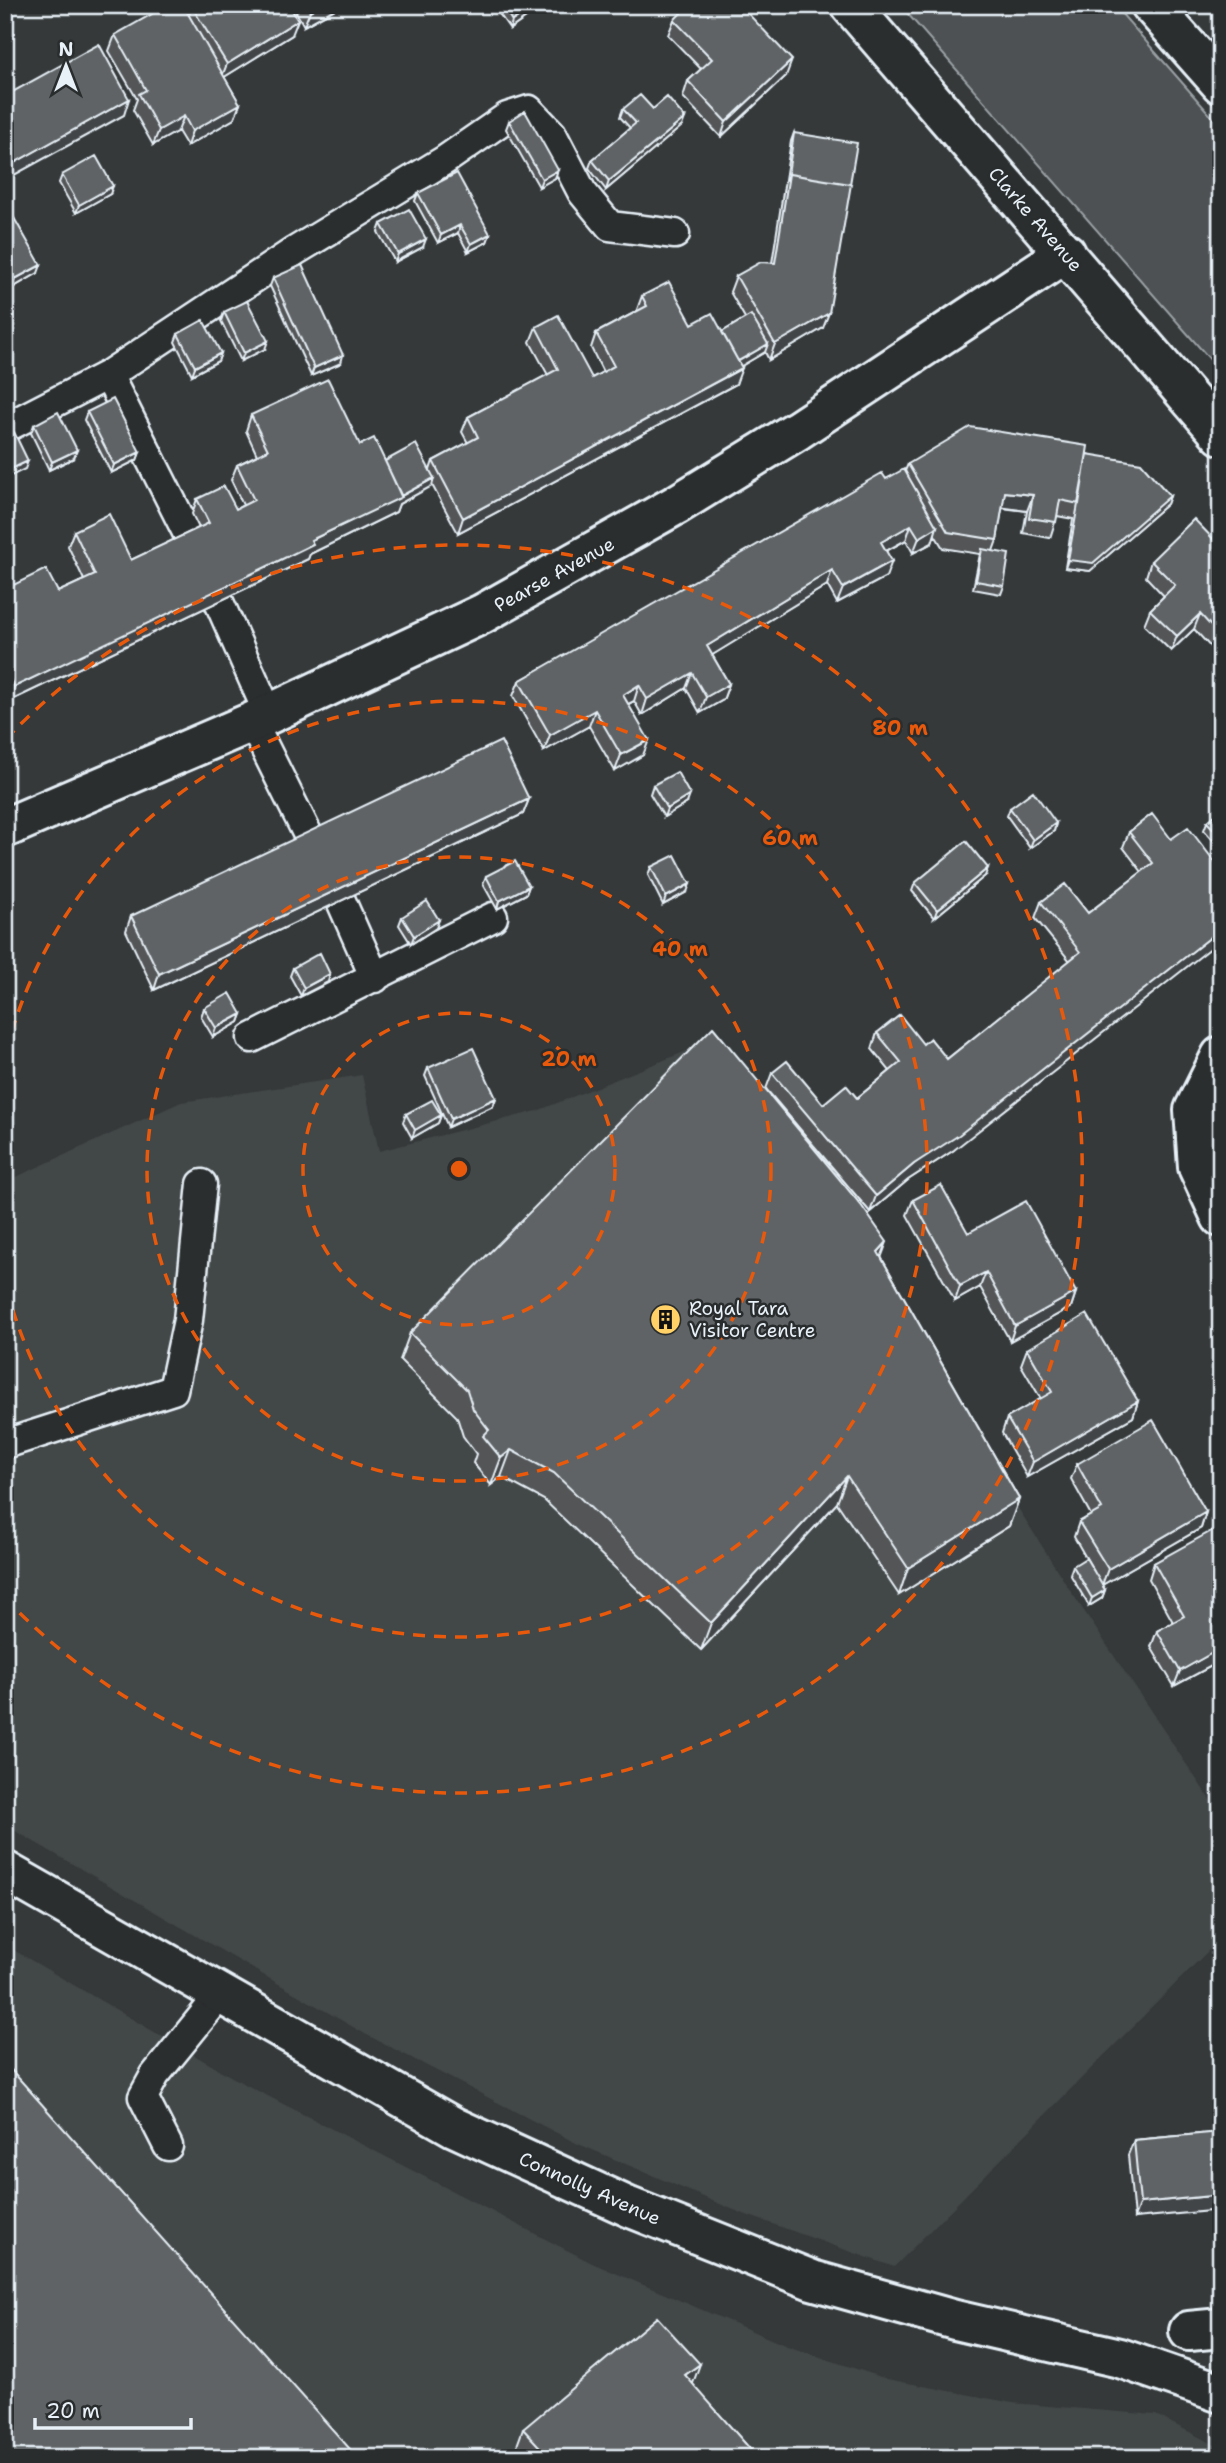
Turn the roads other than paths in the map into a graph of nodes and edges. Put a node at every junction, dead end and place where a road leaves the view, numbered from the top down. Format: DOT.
graph roads {
  1 [pos="850,5"];
  2 [pos="1152,5"];
  3 [pos="1221,84"];
  4 [pos="675,234"];
  5 [pos="1066,253"];
  6 [pos="108,375"];
  7 [pos="5,428"];
  8 [pos="1221,435"];
  9 [pos="193,544"];
  10 [pos="219,602"];
  11 [pos="260,718"];
  12 [pos="5,828"];
  13 [pos="312,843"];
  14 [pos="341,901"];
  15 [pos="494,917"];
  16 [pos="375,978"];
  17 [pos="252,1038"];
  18 [pos="1221,1056"];
  19 [pos="202,1184"];
  20 [pos="1221,1217"];
  21 [pos="5,1444"];
  22 [pos="5,1871"];
  23 [pos="220,1994"];
  24 [pos="168,2146"];
  25 [pos="1221,2393"];
  1 -- 5 [label="street, Clarke Avenue"];
  2 -- 3 [label="street"];
  4 -- 6 [label="lane"];
  5 -- 8 [label="street, Clarke Avenue"];
  5 -- 11 [label="street, Pearse Avenue"];
  6 -- 7 [label="lane"];
  6 -- 9 [label="lane"];
  10 -- 11 [label="lane"];
  11 -- 12 [label="street, Pearse Avenue"];
  11 -- 13 [label="lane"];
  14 -- 16 [label="lane"];
  15 -- 16 [label="lane"];
  16 -- 17 [label="lane"];
  18 -- 20 [label="street"];
  19 -- 21 [label="lane"];
  22 -- 23 [label="street, Connolly Avenue"];
  23 -- 24 [label="lane"];
  23 -- 25 [label="street, Connolly Avenue"];
}
